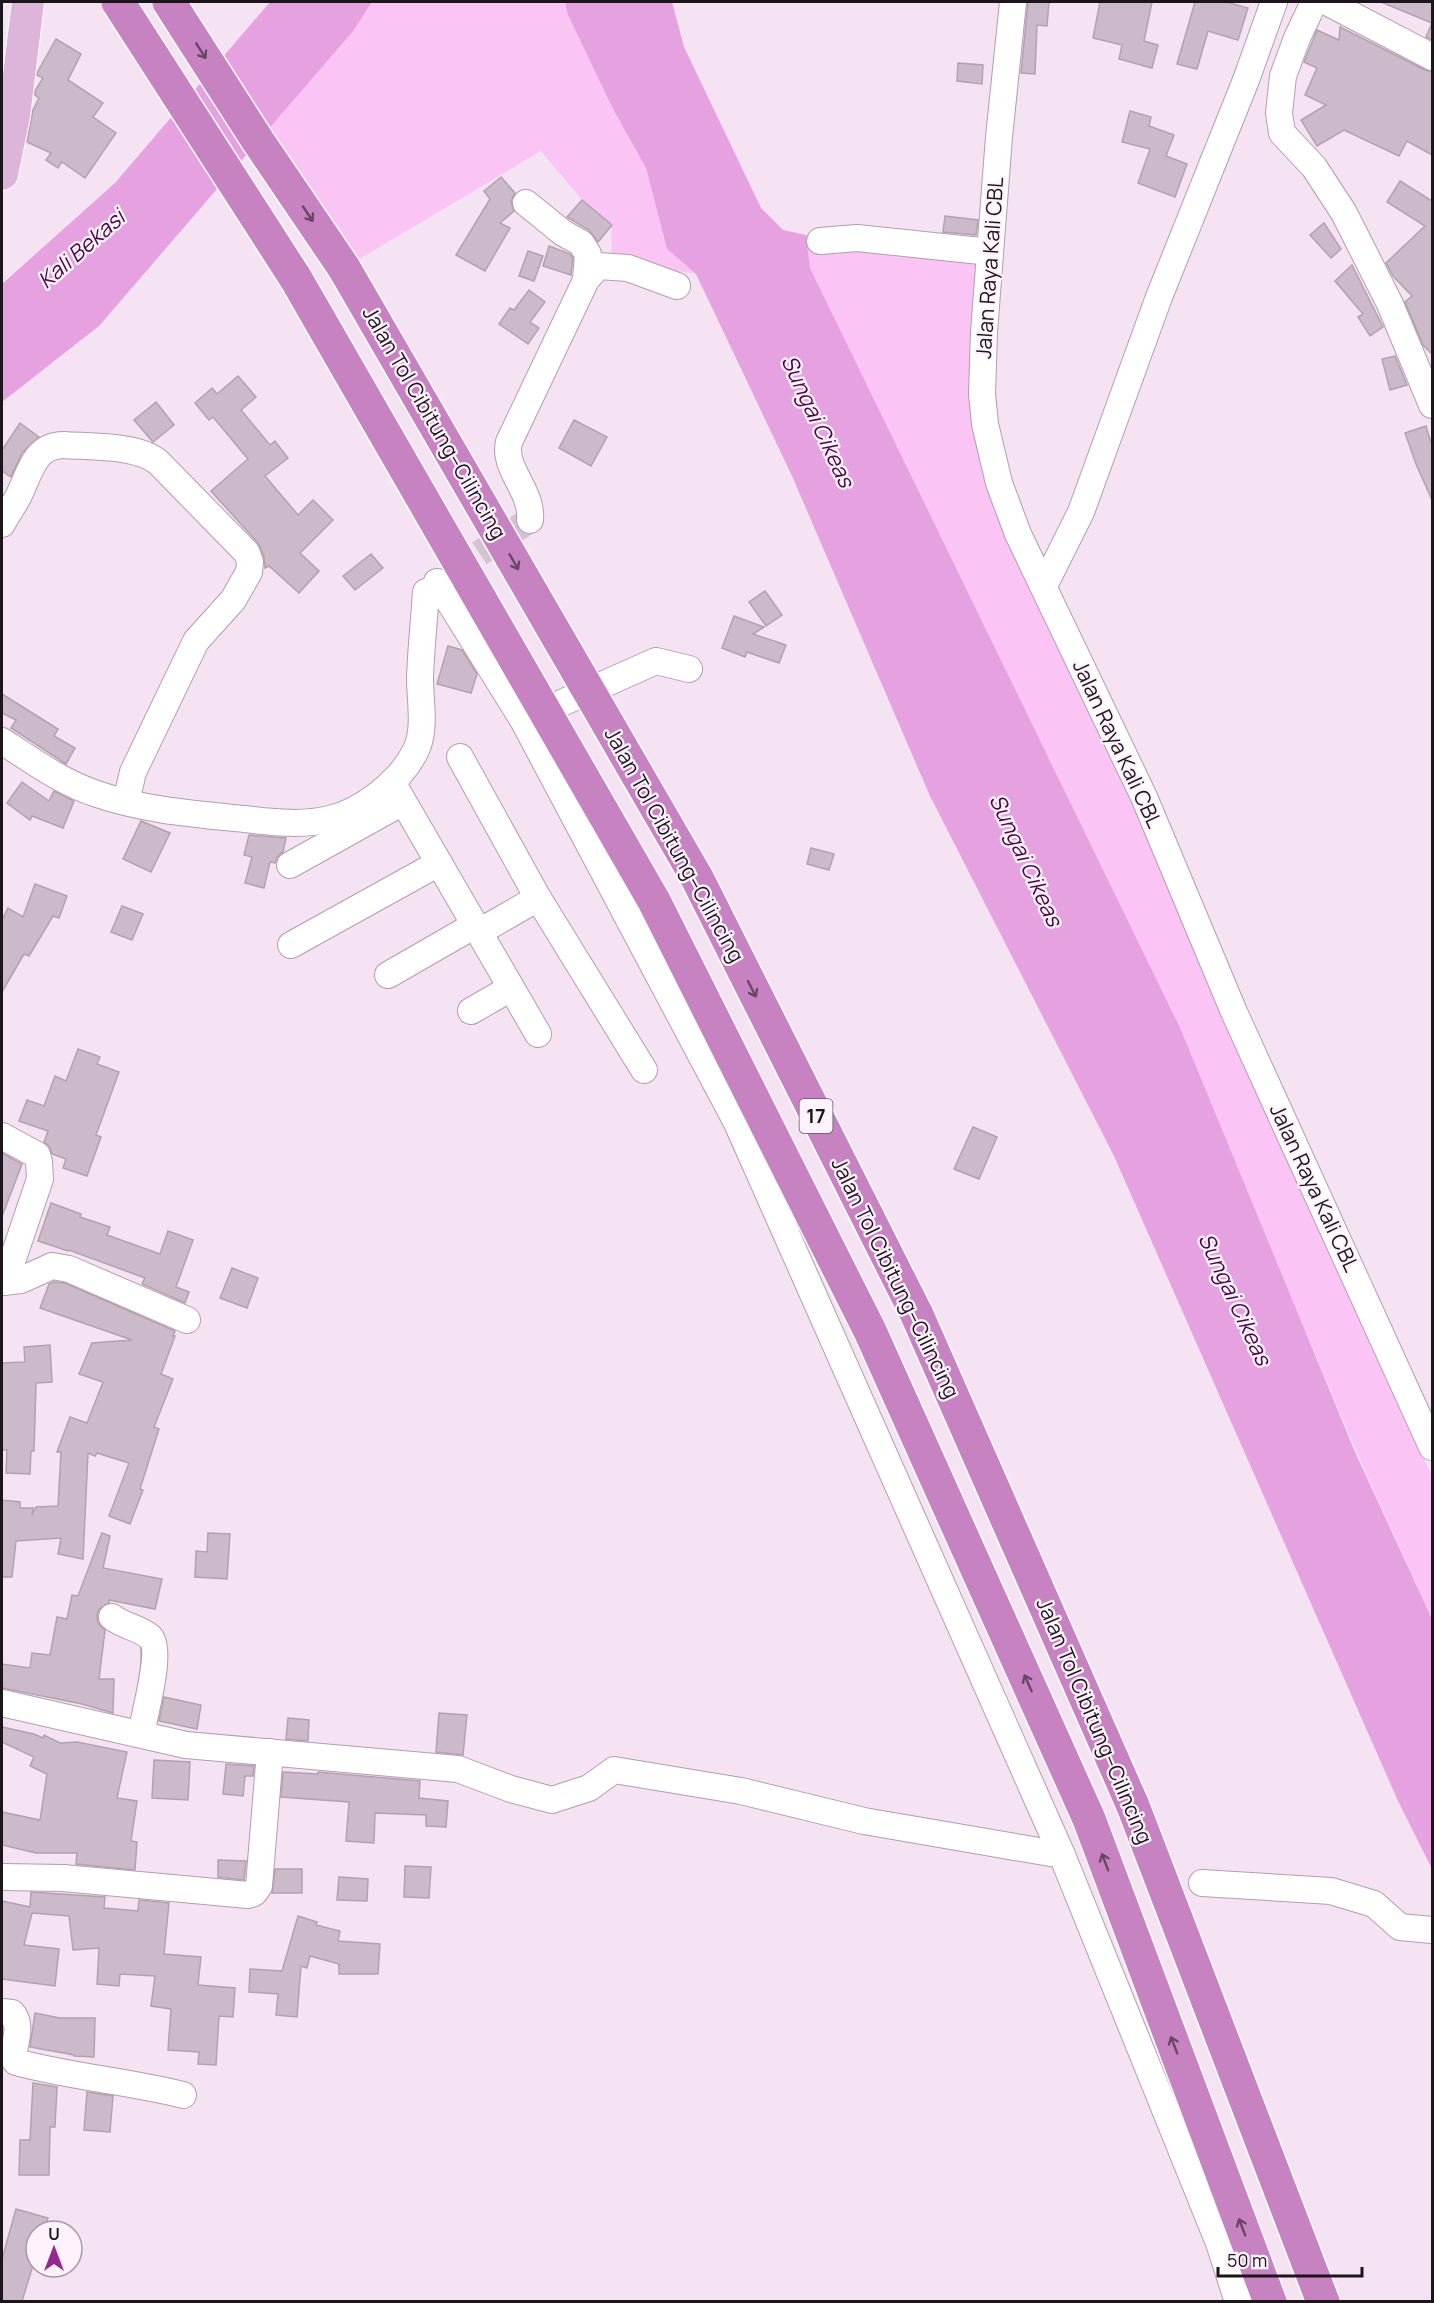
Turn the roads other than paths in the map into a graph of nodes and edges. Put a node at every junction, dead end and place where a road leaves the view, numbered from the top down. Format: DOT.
graph roads {
  1 [pos="28,2"];
  2 [pos="118,2"];
  3 [pos="169,2"];
  4 [pos="1013,2"];
  5 [pos="1275,2"];
  6 [pos="1314,2"];
  7 [pos="1327,2"];
  8 [pos="1432,57"];
  9 [pos="1263,86"];
  10 [pos="2,174"];
  11 [pos="526,203"];
  12 [pos="820,241"];
  13 [pos="990,252"];
  14 [pos="586,280"];
  15 [pos="677,286"];
  16 [pos="1432,405"];
  17 [pos="530,520"];
  18 [pos="2,524"];
  19 [pos="1044,586"];
  20 [pos="689,669"];
  21 [pos="523,720"];
  22 [pos="2,741"];
  23 [pos="460,758"];
  24 [pos="397,792"];
  25 [pos="126,802"];
  26 [pos="439,863"];
  27 [pos="290,865"];
  28 [pos="538,898"];
  29 [pos="477,928"];
  30 [pos="291,945"];
  31 [pos="388,975"];
  32 [pos="512,988"];
  33 [pos="471,1011"];
  34 [pos="538,1034"];
  35 [pos="644,1070"];
  36 [pos="2,1136"];
  37 [pos="3,1282"];
  38 [pos="187,1320"];
  39 [pos="1432,1448"];
  40 [pos="112,1617"];
  41 [pos="2,1703"];
  42 [pos="141,1734"];
  43 [pos="270,1752"];
  44 [pos="1062,1855"];
  45 [pos="2,1878"];
  46 [pos="1202,1883"];
  47 [pos="1432,1930"];
  48 [pos="2,2012"];
  49 [pos="183,2095"];
  50 [pos="1238,2301"];
  51 [pos="1270,2301"];
  52 [pos="1323,2301"];
  1 -- 10 [label="main road"];
  51 -- 2 [label="highway, Jalan Tol Cibitung–Cilincing / 17, one-way, bridge"];
  3 -- 52 [label="highway, Jalan Tol Cibitung–Cilincing / 17, one-way, bridge"];
  4 -- 13 [label="street, Jalan Raya Kali CBL"];
  5 -- 9 [label="street"];
  6 -- 9 [label="street"];
  7 -- 8 [label="street"];
  9 -- 16 [label="street"];
  9 -- 19 [label="street"];
  11 -- 14 [label="street"];
  12 -- 13 [label="street"];
  13 -- 19 [label="street, Jalan Raya Kali CBL"];
  14 -- 15 [label="street"];
  14 -- 17 [label="street"];
  18 -- 25 [label="street"];
  19 -- 39 [label="street, Jalan Raya Kali CBL"];
  20 -- 21 [label="street"];
  21 -- 24 [label="street"];
  21 -- 44 [label="street"];
  22 -- 25 [label="street"];
  23 -- 28 [label="street"];
  24 -- 25 [label="street"];
  24 -- 26 [label="street"];
  24 -- 27 [label="street"];
  26 -- 29 [label="street"];
  26 -- 30 [label="street"];
  28 -- 29 [label="street"];
  28 -- 35 [label="street"];
  29 -- 31 [label="street"];
  29 -- 32 [label="street"];
  32 -- 33 [label="street"];
  32 -- 34 [label="street"];
  36 -- 37 [label="street"];
  37 -- 38 [label="street"];
  40 -- 42 [label="street"];
  41 -- 42 [label="street"];
  42 -- 43 [label="street"];
  43 -- 44 [label="street"];
  43 -- 45 [label="street"];
  44 -- 50 [label="street"];
  46 -- 47 [label="street"];
  48 -- 49 [label="street"];
}
